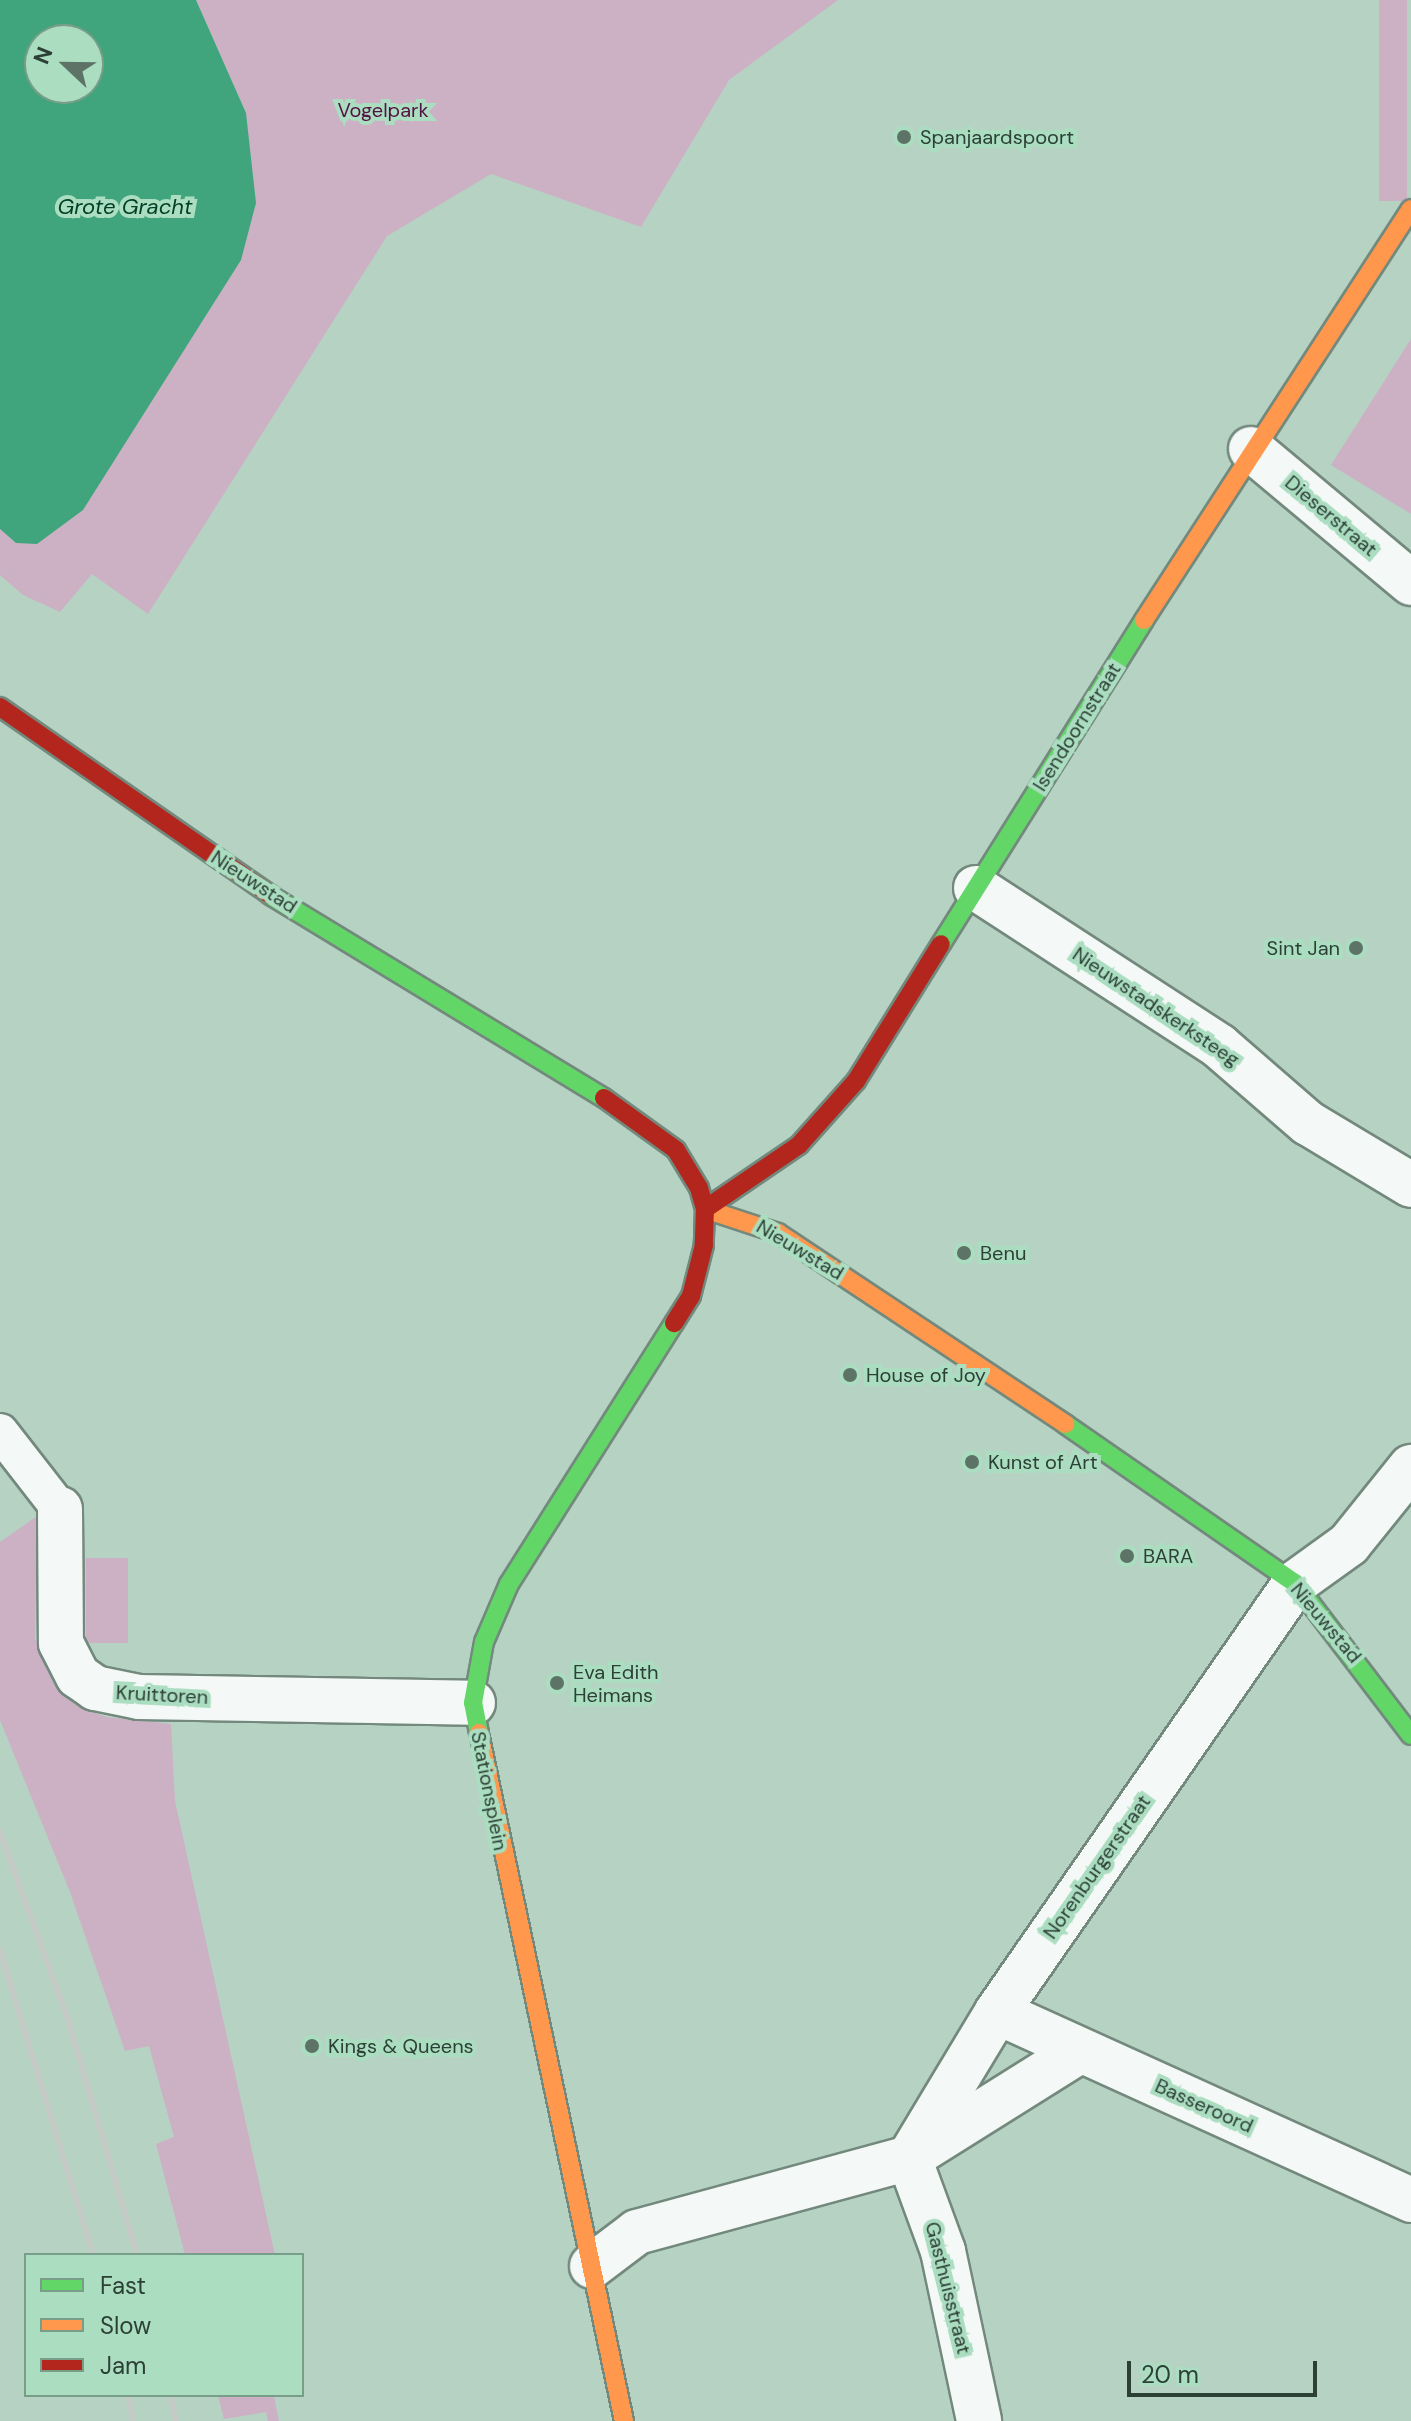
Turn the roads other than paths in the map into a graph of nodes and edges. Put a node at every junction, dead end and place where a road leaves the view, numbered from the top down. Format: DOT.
graph roads {
  1 [pos="1411,209"];
  2 [pos="1251,449"];
  3 [pos="1411,583"];
  4 [pos="0,707"];
  5 [pos="976,888"];
  6 [pos="1411,1185"];
  7 [pos="705,1209"];
  8 [pos="0,1432"];
  9 [pos="1411,1467"];
  10 [pos="60,1509"];
  11 [pos="1295,1583"];
  12 [pos="473,1703"];
  13 [pos="1411,1735"];
  14 [pos="997,2012"];
  15 [pos="1078,2052"];
  16 [pos="909,2158"];
  17 [pos="1411,2200"];
  18 [pos="592,2266"];
  19 [pos="624,2421"];
  20 [pos="979,2421"];
  1 -- 2 [label="street, Isendoornstraat"];
  2 -- 3 [label="street, Dieserstraat"];
  2 -- 5 [label="street, Isendoornstraat"];
  4 -- 7 [label="street, Nieuwstad"];
  5 -- 6 [label="street, Nieuwstadskerksteeg"];
  5 -- 7 [label="street, Isendoornstraat"];
  7 -- 11 [label="street, Nieuwstad"];
  7 -- 12 [label="street, Stationsplein"];
  8 -- 10 [label="lane"];
  9 -- 11 [label="street, Norenburgerstraat"];
  10 -- 12 [label="street, Kruittoren"];
  11 -- 13 [label="street, Nieuwstad"];
  11 -- 14 [label="street, Norenburgerstraat"];
  12 -- 18 [label="street, Stationsplein"];
  14 -- 15 [label="street, Basseroord"];
  14 -- 16 [label="street, Norenburgerstraat"];
  15 -- 16 [label="street"];
  15 -- 17 [label="street, Basseroord"];
  16 -- 18 [label="street"];
  16 -- 20 [label="street, Gasthuisstraat"];
  18 -- 19 [label="street, Stationsplein"];
}
